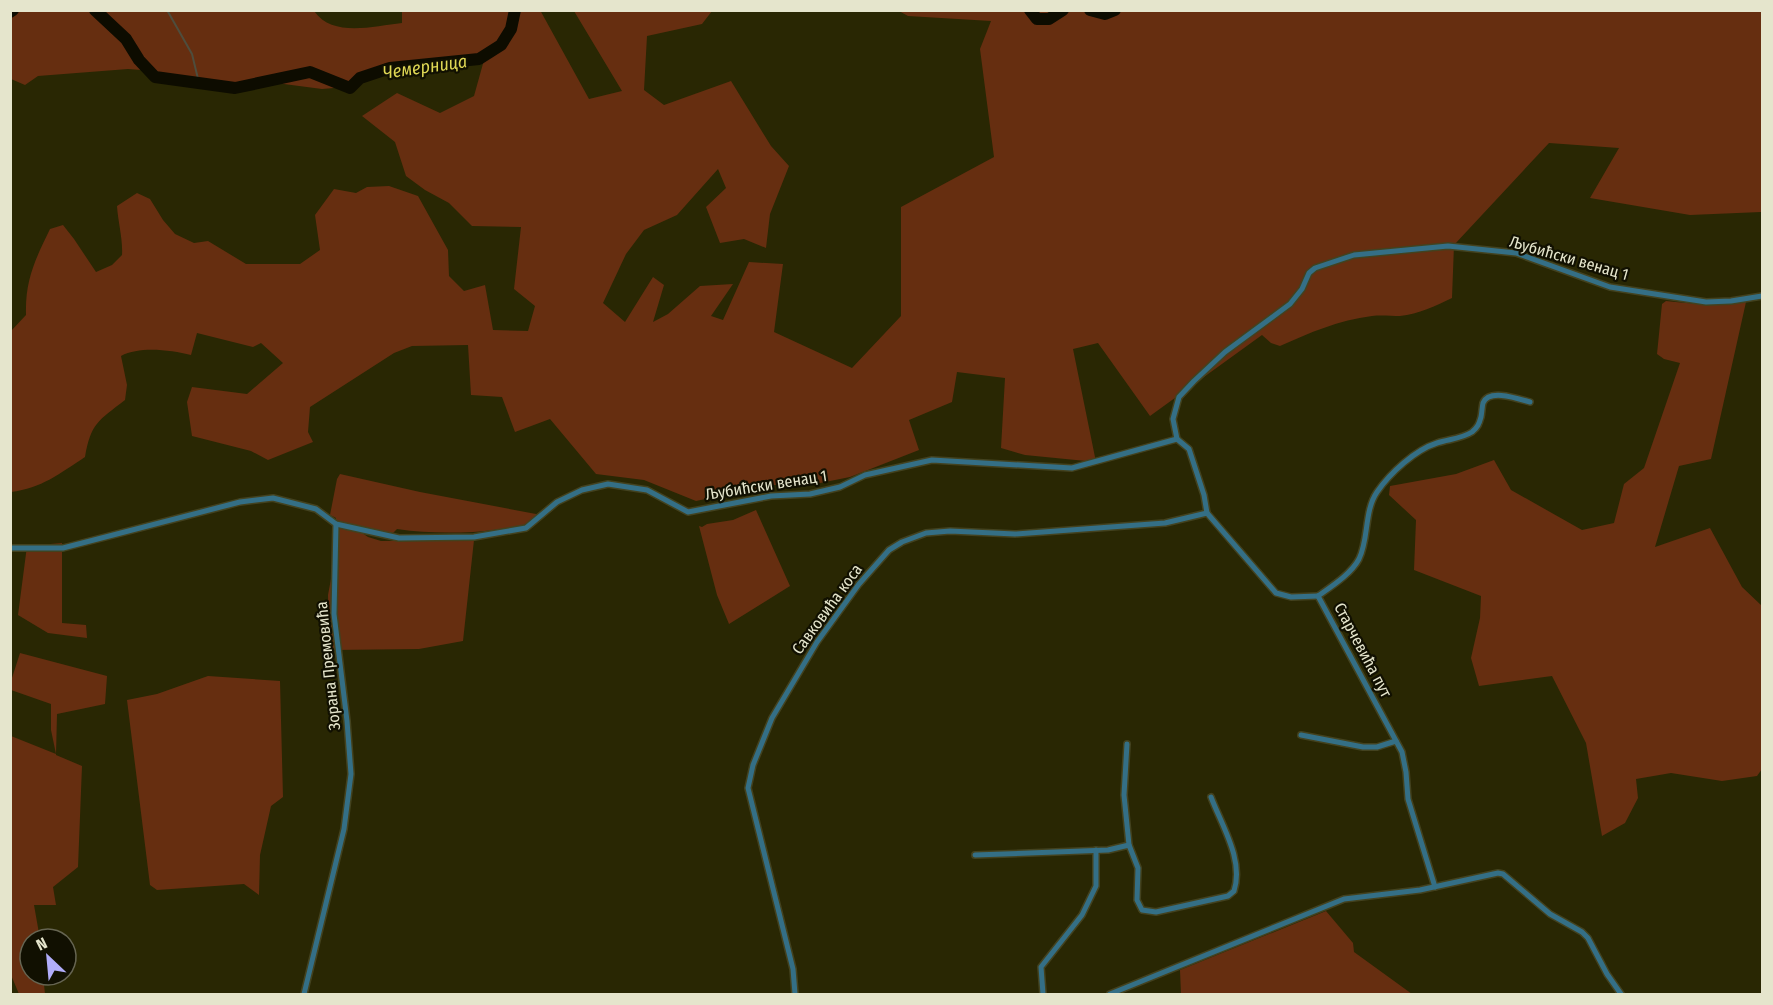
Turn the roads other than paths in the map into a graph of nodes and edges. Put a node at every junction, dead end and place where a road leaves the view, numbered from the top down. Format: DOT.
graph roads {
  1 [pos="1762,296"];
  2 [pos="1530,402"];
  3 [pos="1177,439"];
  4 [pos="1207,513"];
  5 [pos="336,524"];
  6 [pos="10,548"];
  7 [pos="1318,596"];
  8 [pos="1301,735"];
  9 [pos="1396,741"];
  10 [pos="1127,744"];
  11 [pos="1211,797"];
  12 [pos="1129,845"];
  13 [pos="1096,850"];
  14 [pos="975,855"];
  15 [pos="1435,887"];
  16 [pos="304,994"];
  17 [pos="795,994"];
  18 [pos="1043,994"];
  19 [pos="1110,994"];
  20 [pos="1621,994"];
  1 -- 3 [label="street, Љубићски венац 1"];
  2 -- 7 [label="street, Старчевића пут"];
  3 -- 4 [label="street"];
  3 -- 5 [label="street, Љубићски венац 1"];
  4 -- 7 [label="street"];
  4 -- 17 [label="street, Савковића коса"];
  5 -- 6 [label="street"];
  5 -- 16 [label="street, Зорана Премовића"];
  7 -- 9 [label="street, Старчевића пут"];
  8 -- 9 [label="street"];
  9 -- 15 [label="street, Старчевића пут"];
  10 -- 12 [label="street"];
  11 -- 12 [label="street"];
  12 -- 13 [label="street"];
  13 -- 14 [label="street"];
  13 -- 18 [label="street"];
  15 -- 19 [label="street"];
  15 -- 20 [label="street"];
}
